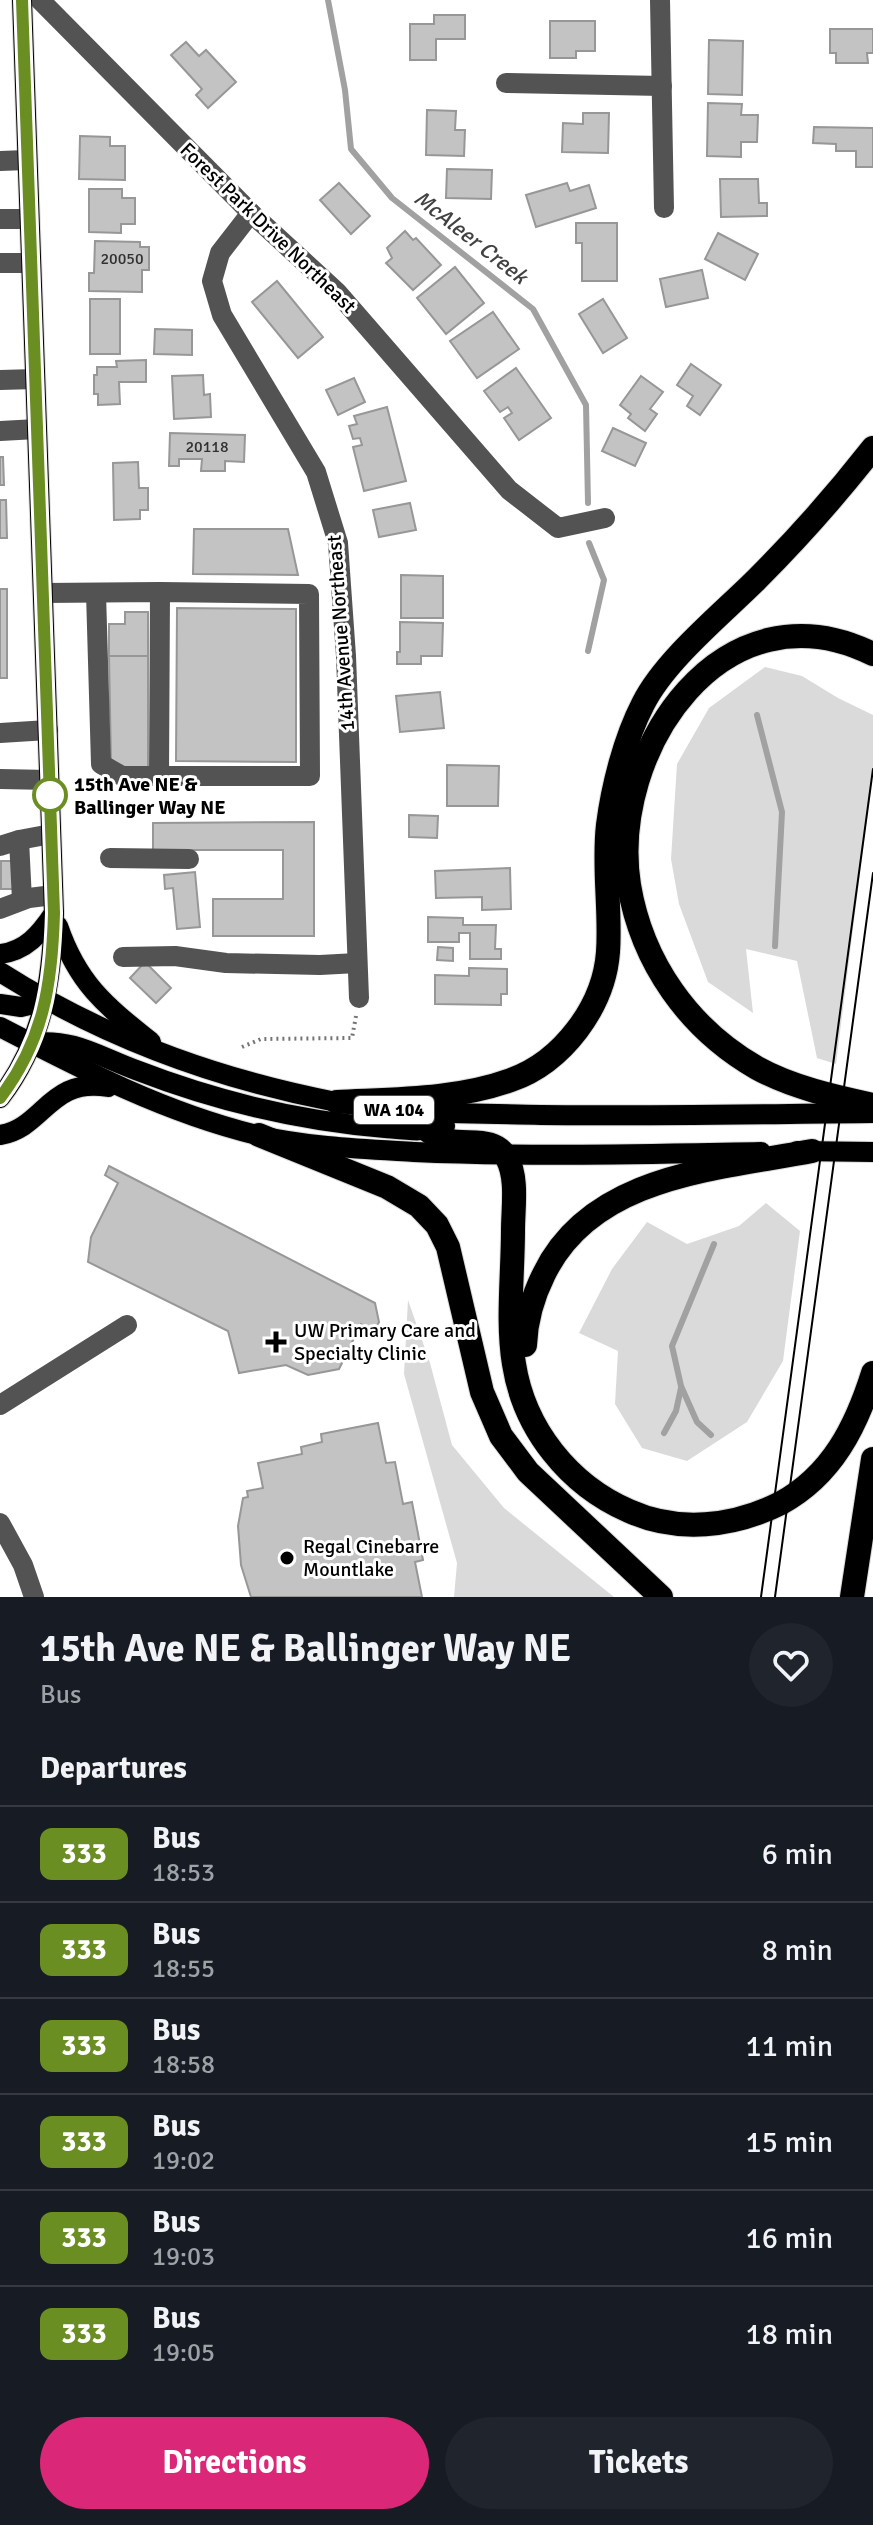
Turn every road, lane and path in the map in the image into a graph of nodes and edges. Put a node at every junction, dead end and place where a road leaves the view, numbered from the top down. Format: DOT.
graph roads {
  1 [pos="22,0"];
  2 [pos="40,0"];
  3 [pos="660,0"];
  4 [pos="506,83"];
  5 [pos="662,86"];
  6 [pos="27,160"];
  7 [pos="0,161"];
  8 [pos="664,208"];
  9 [pos="251,213"];
  10 [pos="0,219"];
  11 [pos="29,219"];
  12 [pos="0,263"];
  13 [pos="31,263"];
  14 [pos="35,379"];
  15 [pos="0,380"];
  16 [pos="37,429"];
  17 [pos="0,431"];
  18 [pos="873,448"];
  19 [pos="605,518"];
  20 [pos="160,592"];
  21 [pos="43,593"];
  22 [pos="96,593"];
  23 [pos="873,654"];
  24 [pos="48,730"];
  25 [pos="0,733"];
  26 [pos="159,776"];
  27 [pos="0,779"];
  28 [pos="49,780"];
  29 [pos="51,834"];
  30 [pos="9,843"];
  31 [pos="110,858"];
  32 [pos="189,859"];
  33 [pos="22,900"];
  34 [pos="53,904"];
  35 [pos="0,909"];
  36 [pos="0,954"];
  37 [pos="123,957"];
  38 [pos="357,963"];
  39 [pos="0,972"];
  40 [pos="359,998"];
  41 [pos="46,1001"];
  42 [pos="0,1004"];
  43 [pos="0,1027"];
  44 [pos="32,1043"];
  45 [pos="242,1047"];
  46 [pos="170,1057"];
  47 [pos="129,1091"];
  48 [pos="0,1098"];
  49 [pos="337,1102"];
  50 [pos="873,1105"];
  51 [pos="873,1113"];
  52 [pos="625,1116"];
  53 [pos="430,1132"];
  54 [pos="0,1135"];
  55 [pos="259,1135"];
  56 [pos="812,1151"];
  57 [pos="873,1152"];
  58 [pos="506,1156"];
  59 [pos="127,1325"];
  60 [pos="873,1373"];
  61 [pos="0,1405"];
  62 [pos="538,1429"];
  63 [pos="873,1459"];
  64 [pos="0,1523"];
  65 [pos="34,1597"];
  66 [pos="661,1597"];
  67 [pos="852,1597"];
  1 -- 6 [label="main road"];
  2 -- 9 [label="street, Forest Park Drive Northeast"];
  3 -- 5 [label="street"];
  4 -- 5 [label="street"];
  5 -- 8 [label="street"];
  6 -- 7 [label="street"];
  6 -- 11 [label="main road"];
  9 -- 19 [label="street, Forest Park Drive Northeast"];
  9 -- 38 [label="street, 14th Avenue Northeast"];
  10 -- 11 [label="street"];
  11 -- 13 [label="main road"];
  12 -- 13 [label="street"];
  13 -- 14 [label="main road"];
  14 -- 15 [label="street"];
  14 -- 16 [label="main road"];
  16 -- 17 [label="street"];
  16 -- 21 [label="main road"];
  18 -- 49 [label="highway"];
  20 -- 22 [label="street"];
  20 -- 26 [label="street"];
  20 -- 26 [label="street"];
  21 -- 22 [label="street"];
  21 -- 24 [label="main road"];
  22 -- 26 [label="street"];
  23 -- 50 [label="highway"];
  24 -- 25 [label="street"];
  24 -- 28 [label="main road"];
  27 -- 28 [label="street"];
  28 -- 29 [label="main road"];
  29 -- 30 [label="street"];
  29 -- 34 [label="main road"];
  30 -- 33 [label="street"];
  31 -- 32 [label="street"];
  33 -- 34 [label="street"];
  33 -- 35 [label="street"];
  34 -- 36 [label="main road"];
  34 -- 41 [label="main road"];
  34 -- 46 [label="main road"];
  37 -- 38 [label="street"];
  38 -- 40 [label="street, 14th Avenue Northeast"];
  39 -- 41 [label="main road, WA 104"];
  40 -- 45 [label="path"];
  41 -- 42 [label="main road"];
  41 -- 44 [label="main road"];
  41 -- 46 [label="main road, WA 104"];
  43 -- 44 [label="main road, WA 104"];
  44 -- 47 [label="main road, WA 104"];
  44 -- 48 [label="main road"];
  44 -- 53 [label="main road"];
  46 -- 49 [label="main road, WA 104"];
  47 -- 54 [label="main road"];
  47 -- 55 [label="main road, WA 104"];
  49 -- 52 [label="main road, WA 104"];
  51 -- 52 [label="main road, WA 104"];
  52 -- 53 [label="main road"];
  53 -- 58 [label="highway"];
  55 -- 58 [label="main road, WA 104"];
  55 -- 66 [label="highway"];
  56 -- 57 [label="main road, WA 104"];
  56 -- 58 [label="main road, WA 104"];
  56 -- 62 [label="highway"];
  58 -- 62 [label="highway"];
  59 -- 61 [label="street"];
  60 -- 62 [label="highway"];
  63 -- 67 [label="highway"];
  64 -- 65 [label="street"];
}
